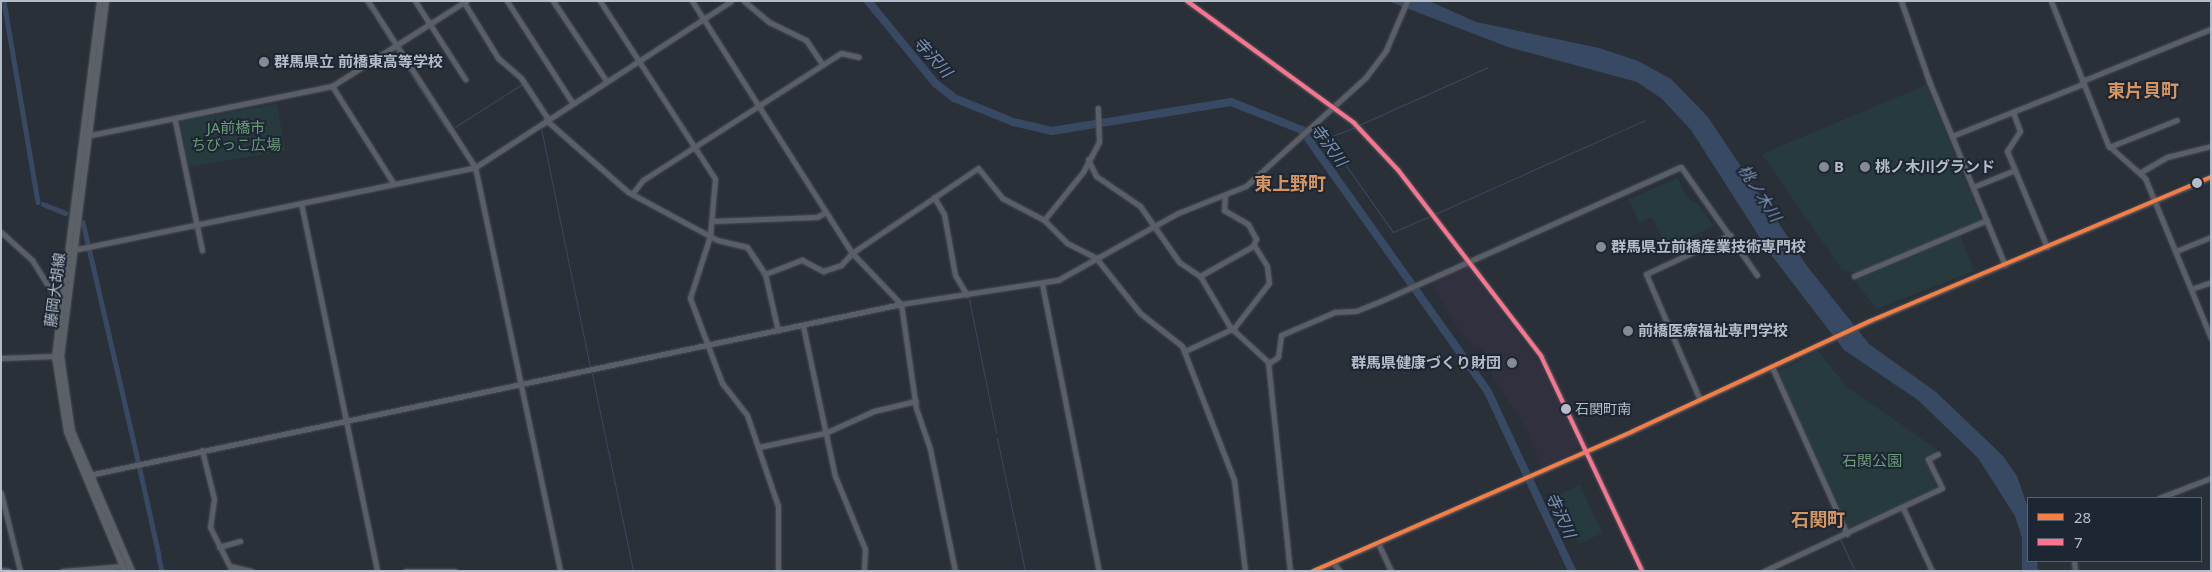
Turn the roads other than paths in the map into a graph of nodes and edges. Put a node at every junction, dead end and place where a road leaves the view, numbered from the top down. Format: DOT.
graph roads {
  1 [pos="100,1"];
  2 [pos="106,1"];
  3 [pos="368,1"];
  4 [pos="415,1"];
  5 [pos="506,1"];
  6 [pos="553,1"];
  7 [pos="600,1"];
  8 [pos="692,1"];
  9 [pos="732,1"];
  10 [pos="744,1"];
  11 [pos="1187,1"];
  12 [pos="1407,1"];
  13 [pos="1901,1"];
  14 [pos="2051,1"];
  15 [pos="464,2"];
  16 [pos="703,20"];
  17 [pos="430,24"];
  18 [pos="2210,30"];
  19 [pos="2211,36"];
  20 [pos="397,46"];
  21 [pos="859,58"];
  22 [pos="639,61"];
  23 [pos="823,65"];
  24 [pos="465,79"];
  25 [pos="607,82"];
  26 [pos="2083,82"];
  27 [pos="332,86"];
  28 [pos="573,104"];
  29 [pos="758,106"];
  30 [pos="1336,109"];
  31 [pos="1099,111"];
  32 [pos="2013,112"];
  33 [pos="547,119"];
  34 [pos="2177,120"];
  35 [pos="175,121"];
  36 [pos="85,136"];
  37 [pos="1952,136"];
  38 [pos="2211,146"];
  39 [pos="2109,147"];
  40 [pos="694,148"];
  41 [pos="1088,159"];
  42 [pos="475,167"];
  43 [pos="2015,170"];
  44 [pos="2140,172"];
  45 [pos="2211,177"];
  46 [pos="394,184"];
  47 [pos="1973,187"];
  48 [pos="632,194"];
  49 [pos="1225,196"];
  50 [pos="934,197"];
  51 [pos="2155,202"];
  52 [pos="301,203"];
  53 [pos="826,212"];
  54 [pos="1044,220"];
  55 [pos="1987,220"];
  56 [pos="712,221"];
  57 [pos="196,225"];
  58 [pos="1156,227"];
  59 [pos="1,232"];
  60 [pos="1730,235"];
  61 [pos="710,236"];
  62 [pos="2211,237"];
  63 [pos="1254,244"];
  64 [pos="2047,247"];
  65 [pos="73,250"];
  66 [pos="202,250"];
  67 [pos="2176,251"];
  68 [pos="852,253"];
  69 [pos="1098,260"];
  70 [pos="1470,262"];
  71 [pos="2005,265"];
  72 [pos="765,274"];
  73 [pos="1757,275"];
  74 [pos="1200,276"];
  75 [pos="1854,276"];
  76 [pos="2211,282"];
  77 [pos="1042,284"];
  78 [pos="2191,290"];
  79 [pos="59,294"];
  80 [pos="967,295"];
  81 [pos="901,304"];
  82 [pos="803,326"];
  83 [pos="1234,328"];
  84 [pos="778,331"];
  85 [pos="2210,335"];
  86 [pos="707,346"];
  87 [pos="1185,351"];
  88 [pos="55,356"];
  89 [pos="1,358"];
  90 [pos="1269,363"];
  91 [pos="1772,368"];
  92 [pos="522,384"];
  93 [pos="1792,394"];
  94 [pos="1785,397"];
  95 [pos="1700,400"];
  96 [pos="916,401"];
  97 [pos="347,421"];
  98 [pos="825,433"];
  99 [pos="759,448"];
  100 [pos="202,450"];
  101 [pos="1588,450"];
  102 [pos="1938,454"];
  103 [pos="87,476"];
  104 [pos="2211,478"];
  105 [pos="1,493"];
  106 [pos="2162,497"];
  107 [pos="1903,508"];
  108 [pos="1847,534"];
  109 [pos="240,542"];
  110 [pos="1378,543"];
  111 [pos="219,547"];
  112 [pos="1334,564"];
  113 [pos="125,568"];
  114 [pos="231,568"];
  115 [pos="1776,568"];
  116 [pos="1,570"];
  117 [pos="453,570"];
  118 [pos="9,571"];
  119 [pos="20,571"];
  120 [pos="62,571"];
  121 [pos="132,571"];
  122 [pos="251,571"];
  123 [pos="376,571"];
  124 [pos="405,571"];
  125 [pos="560,571"];
  126 [pos="778,571"];
  127 [pos="864,571"];
  128 [pos="955,571"];
  129 [pos="1099,571"];
  130 [pos="1246,571"];
  131 [pos="1290,571"];
  132 [pos="1313,571"];
  133 [pos="1340,571"];
  134 [pos="1391,571"];
  135 [pos="1642,571"];
  136 [pos="1764,571"];
  137 [pos="1932,571"];
  1 -- 36 [label="main road, 藤岡大胡線"];
  2 -- 36 [label="main road, 藤岡大胡線"];
  3 -- 20 [label="street"];
  4 -- 17 [label="street"];
  5 -- 28 [label="street"];
  6 -- 25 [label="street"];
  7 -- 22 [label="street"];
  8 -- 16 [label="street"];
  9 -- 16 [label="street"];
  10 -- 23 [label="street"];
  11 -- 30 [label="street"];
  12 -- 30 [label="street"];
  13 -- 37 [label="street"];
  14 -- 26 [label="street"];
  15 -- 17 [label="street"];
  15 -- 33 [label="street"];
  16 -- 22 [label="street"];
  16 -- 29 [label="street"];
  17 -- 20 [label="street"];
  17 -- 24 [label="street"];
  18 -- 19 [label="street"];
  18 -- 26 [label="street"];
  20 -- 27 [label="street"];
  20 -- 42 [label="street"];
  21 -- 23 [label="street"];
  22 -- 25 [label="street"];
  22 -- 40 [label="street"];
  23 -- 29 [label="street"];
  25 -- 28 [label="street"];
  26 -- 32 [label="street"];
  26 -- 39 [label="street"];
  27 -- 35 [label="street"];
  27 -- 46 [label="street"];
  28 -- 33 [label="street"];
  29 -- 40 [label="street"];
  29 -- 53 [label="street"];
  30 -- 49 [label="street"];
  30 -- 70 [label="street"];
  31 -- 41 [label="street"];
  32 -- 37 [label="street"];
  32 -- 43 [label="street"];
  33 -- 42 [label="street"];
  33 -- 48 [label="street"];
  34 -- 39 [label="street"];
  35 -- 36 [label="street"];
  35 -- 57 [label="street"];
  36 -- 65 [label="main road, 藤岡大胡線"];
  36 -- 79 [label="main road, 藤岡大胡線"];
  37 -- 47 [label="street"];
  38 -- 44 [label="street"];
  39 -- 44 [label="street"];
  40 -- 48 [label="street"];
  40 -- 56 [label="street"];
  41 -- 54 [label="street"];
  41 -- 58 [label="street"];
  42 -- 46 [label="street"];
  42 -- 92 [label="street"];
  43 -- 47 [label="street"];
  43 -- 64 [label="street"];
  44 -- 51 [label="street"];
  45 -- 51 [label="street"];
  46 -- 52 [label="street"];
  47 -- 55 [label="street"];
  48 -- 61 [label="street"];
  49 -- 58 [label="street"];
  49 -- 63 [label="street"];
  50 -- 54 [label="street"];
  50 -- 68 [label="street"];
  50 -- 80 [label="street"];
  51 -- 64 [label="street"];
  51 -- 67 [label="street"];
  52 -- 57 [label="street"];
  52 -- 97 [label="street"];
  53 -- 56 [label="street"];
  53 -- 68 [label="street"];
  54 -- 69 [label="street"];
  55 -- 71 [label="street"];
  55 -- 75 [label="street"];
  56 -- 61 [label="street"];
  57 -- 65 [label="street"];
  57 -- 66 [label="street"];
  58 -- 69 [label="street"];
  58 -- 74 [label="street"];
  59 -- 79 [label="street"];
  60 -- 70 [label="street"];
  60 -- 73 [label="street"];
  60 -- 95 [label="street"];
  61 -- 72 [label="street"];
  61 -- 86 [label="street"];
  62 -- 67 [label="street"];
  63 -- 74 [label="street"];
  63 -- 83 [label="street"];
  64 -- 71 [label="street"];
  65 -- 103 [label="main road, 藤岡大胡線"];
  67 -- 78 [label="street"];
  68 -- 72 [label="street"];
  68 -- 81 [label="street"];
  69 -- 77 [label="street"];
  69 -- 87 [label="street"];
  70 -- 90 [label="street"];
  70 -- 101 [label="street"];
  71 -- 91 [label="street"];
  72 -- 84 [label="street"];
  74 -- 83 [label="street"];
  76 -- 78 [label="street"];
  77 -- 80 [label="street"];
  77 -- 129 [label="street"];
  78 -- 85 [label="street"];
  79 -- 88 [label="main road, 藤岡大胡線"];
  80 -- 81 [label="street"];
  81 -- 82 [label="street"];
  81 -- 96 [label="street"];
  82 -- 84 [label="street"];
  82 -- 98 [label="street"];
  83 -- 87 [label="street"];
  83 -- 90 [label="street"];
  84 -- 86 [label="street"];
  86 -- 92 [label="street"];
  86 -- 99 [label="street"];
  87 -- 130 [label="street"];
  88 -- 89 [label="street"];
  88 -- 103 [label="main road, 藤岡大胡線"];
  90 -- 131 [label="street"];
  91 -- 94 [label="street"];
  91 -- 95 [label="street"];
  92 -- 97 [label="street"];
  92 -- 125 [label="street"];
  93 -- 94 [label="street"];
  94 -- 108 [label="street"];
  95 -- 101 [label="street"];
  96 -- 98 [label="street"];
  96 -- 128 [label="street"];
  97 -- 100 [label="street"];
  97 -- 123 [label="street"];
  98 -- 99 [label="street"];
  98 -- 127 [label="street"];
  99 -- 126 [label="street"];
  100 -- 103 [label="street"];
  100 -- 111 [label="street"];
  101 -- 110 [label="street"];
  101 -- 135 [label="street"];
  102 -- 107 [label="street"];
  103 -- 113 [label="main road, 藤岡大胡線"];
  103 -- 121 [label="main road, 藤岡大胡線"];
  104 -- 106 [label="street"];
  105 -- 119 [label="street"];
  107 -- 108 [label="street"];
  107 -- 137 [label="street"];
  108 -- 115 [label="street"];
  109 -- 111 [label="street"];
  110 -- 112 [label="street"];
  110 -- 134 [label="street"];
  111 -- 114 [label="street"];
  112 -- 132 [label="street"];
  112 -- 133 [label="street"];
  113 -- 120 [label="street"];
  114 -- 122 [label="street"];
  115 -- 136 [label="street"];
  116 -- 118 [label="street"];
  117 -- 124 [label="street"];
}
